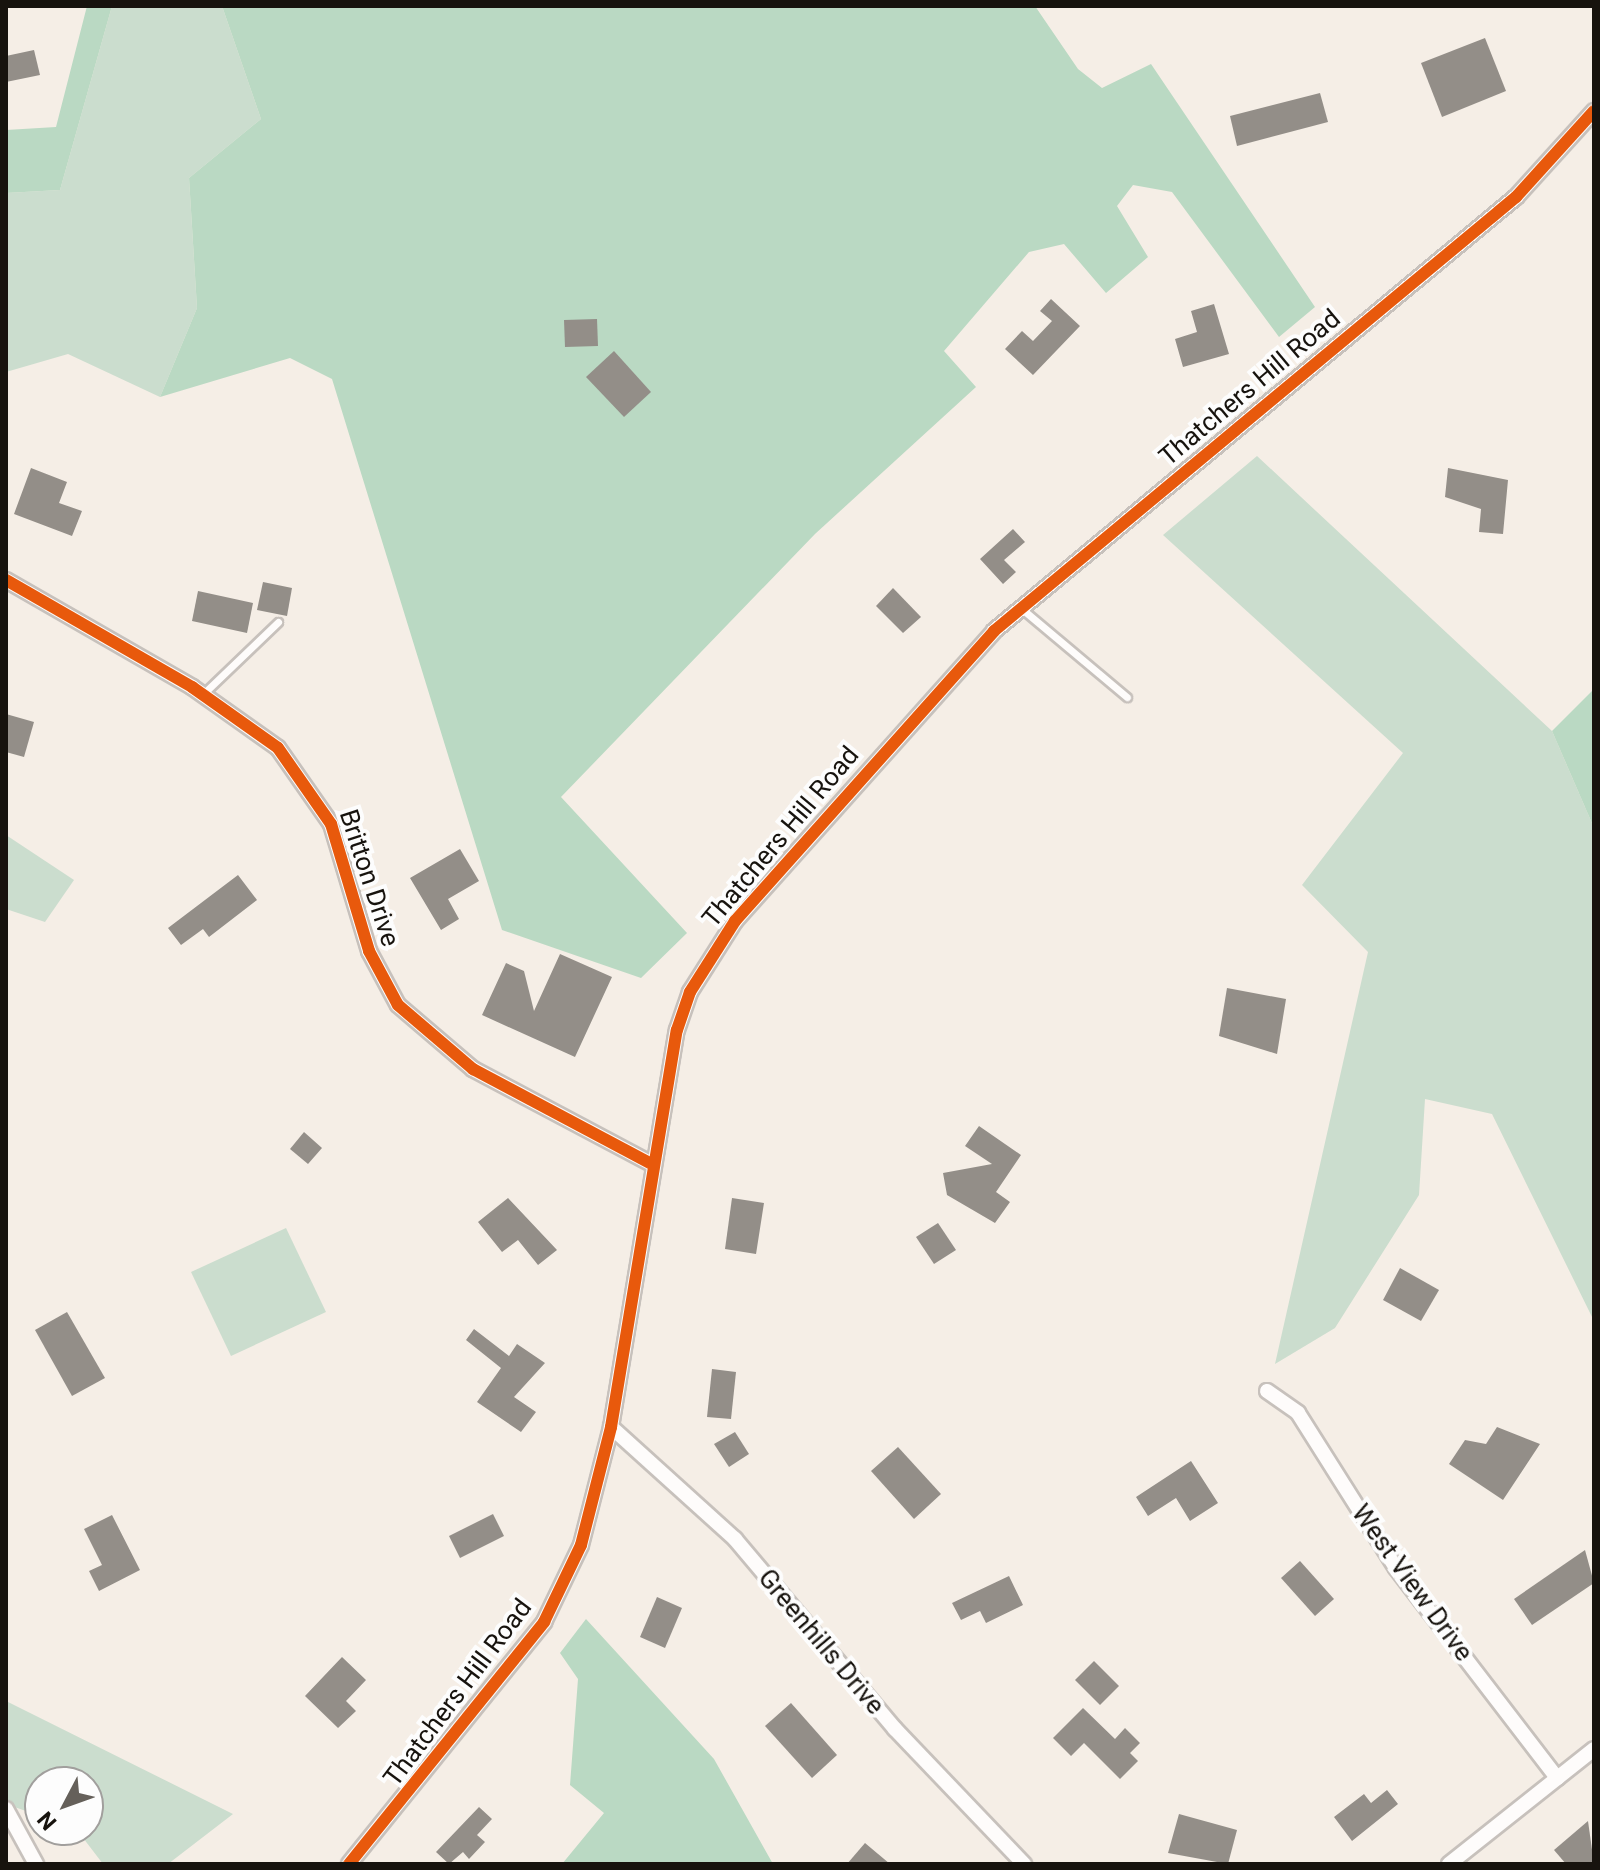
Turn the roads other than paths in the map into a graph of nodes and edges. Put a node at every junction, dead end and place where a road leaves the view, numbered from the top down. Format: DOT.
graph roads {
  1 [pos="1594,111"];
  2 [pos="6,580"];
  3 [pos="1020,607"];
  4 [pos="278,622"];
  5 [pos="203,694"];
  6 [pos="1127,697"];
  7 [pos="650,1163"];
  8 [pos="1267,1391"];
  9 [pos="611,1427"];
  10 [pos="1594,1749"];
  11 [pos="1557,1778"];
  12 [pos="6,1809"];
  13 [pos="36,1864"];
  14 [pos="349,1864"];
  15 [pos="1024,1864"];
  16 [pos="1449,1864"];
  1 -- 3 [label="street, Thatchers Hill Road"];
  2 -- 5 [label="street, Britton Drive"];
  3 -- 6 [label="lane"];
  3 -- 7 [label="street, Thatchers Hill Road"];
  4 -- 5 [label="lane"];
  5 -- 7 [label="street, Britton Drive"];
  7 -- 9 [label="street, Thatchers Hill Road"];
  8 -- 11 [label="street, West View Drive"];
  9 -- 14 [label="street, Thatchers Hill Road"];
  9 -- 15 [label="street, Greenhills Drive"];
  10 -- 11 [label="street"];
  11 -- 16 [label="street"];
  12 -- 13 [label="street"];
}
